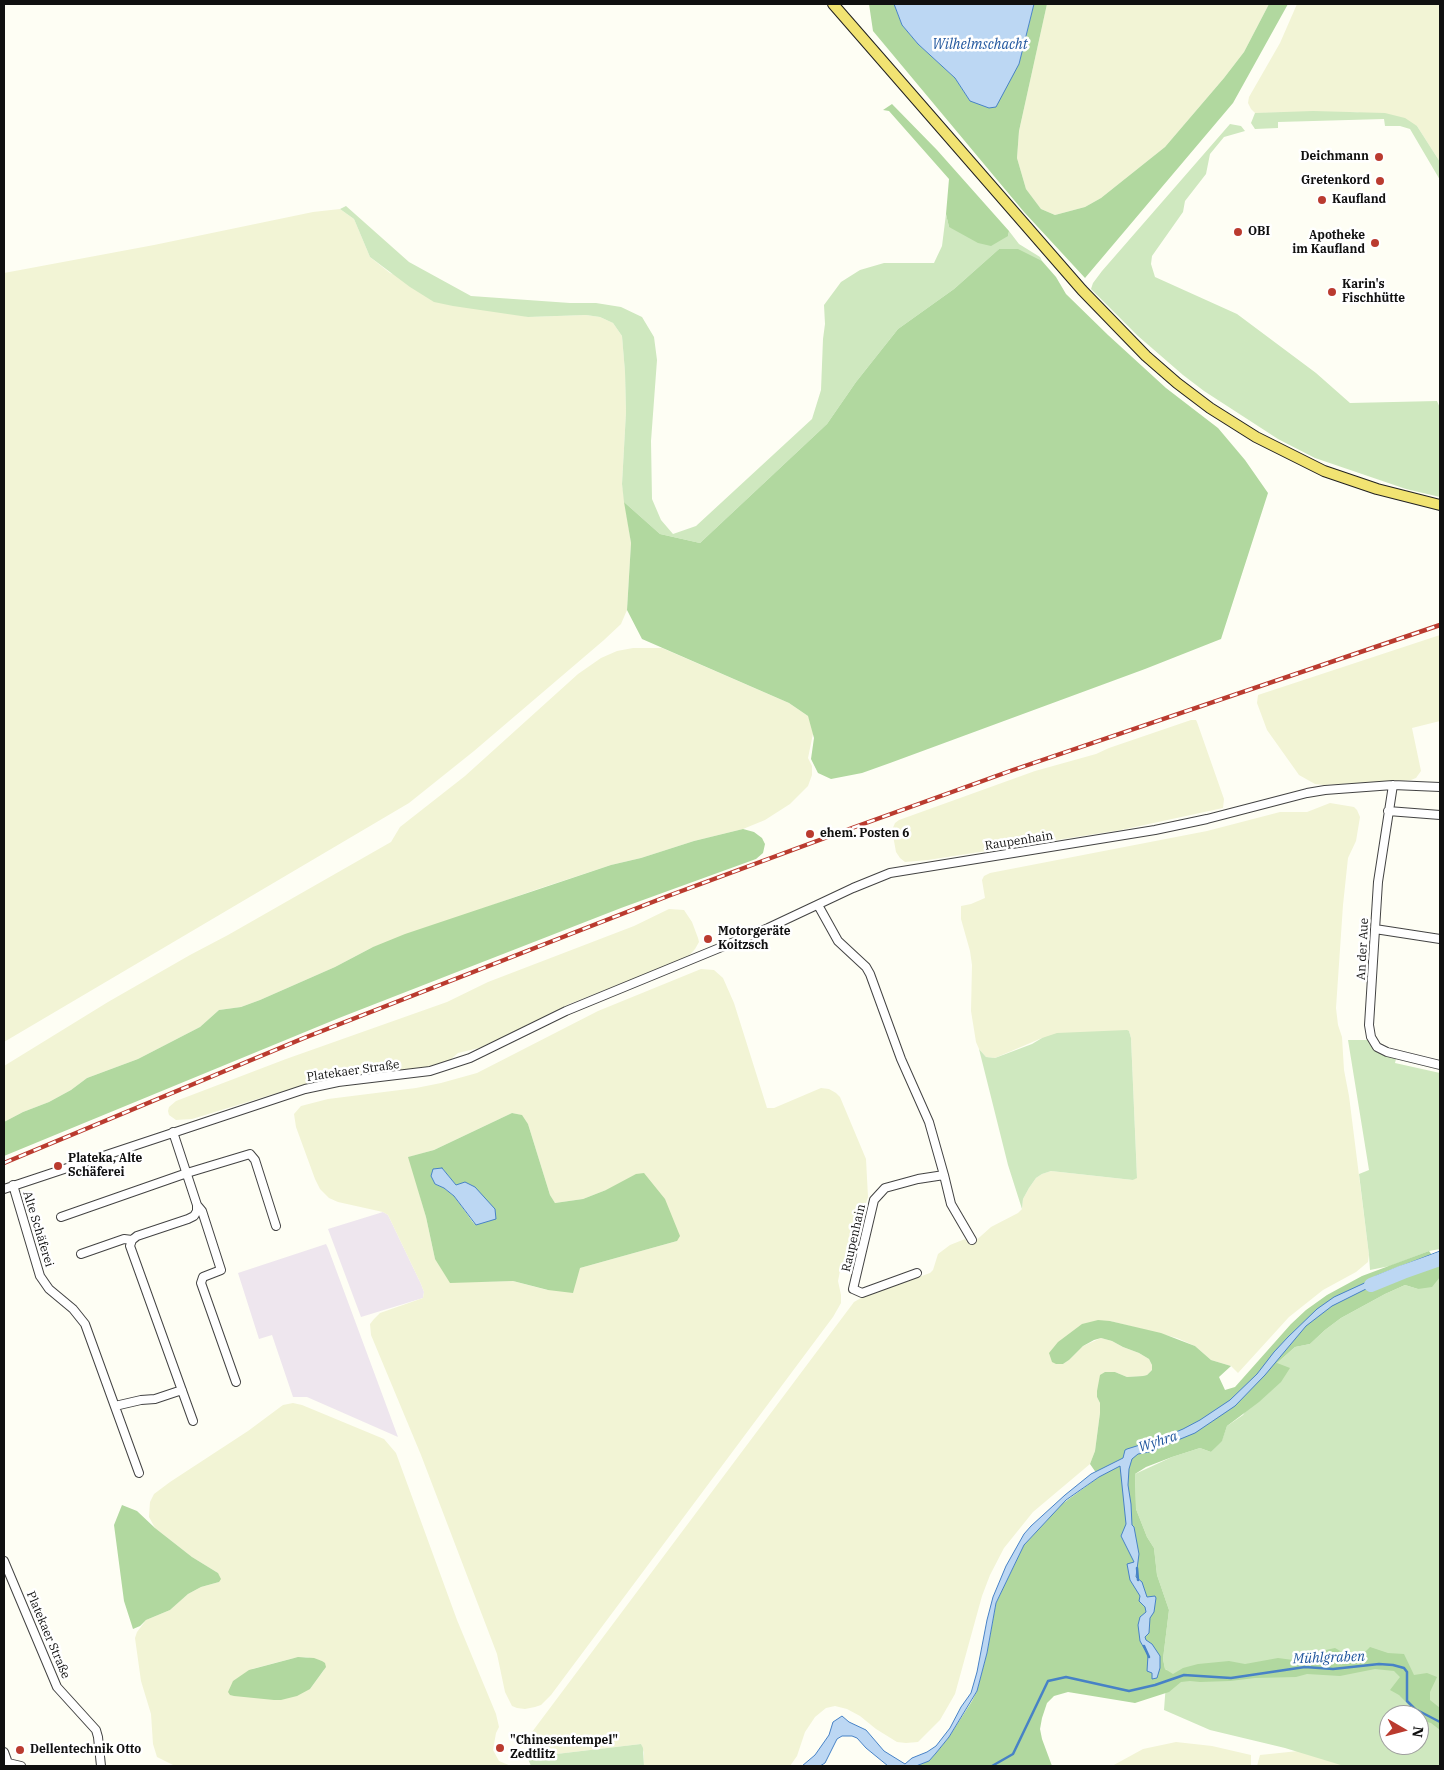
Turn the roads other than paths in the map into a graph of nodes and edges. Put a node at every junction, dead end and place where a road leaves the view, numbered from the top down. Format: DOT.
graph roads {
  1 [pos="833,4"];
  2 [pos="1440,505"];
  3 [pos="1393,785"];
  4 [pos="1440,788"];
  5 [pos="1388,810"];
  6 [pos="1440,816"];
  7 [pos="818,905"];
  8 [pos="1375,929"];
  9 [pos="1440,939"];
  10 [pos="670,969"];
  11 [pos="1440,1065"];
  12 [pos="173,1132"];
  13 [pos="187,1173"];
  14 [pos="944,1175"];
  15 [pos="13,1185"];
  16 [pos="4,1189"];
  17 [pos="197,1205"];
  18 [pos="61,1217"];
  19 [pos="276,1226"];
  20 [pos="132,1240"];
  21 [pos="972,1240"];
  22 [pos="81,1254"];
  23 [pos="917,1273"];
  24 [pos="236,1382"];
  25 [pos="182,1390"];
  26 [pos="115,1406"];
  27 [pos="193,1421"];
  28 [pos="139,1473"];
  29 [pos="4,1561"];
  30 [pos="4,1752"];
  31 [pos="6,1762"];
  32 [pos="21,1766"];
  33 [pos="101,1766"];
  1 -- 2 [label="main road"];
  3 -- 4 [label="street, Raupenhain"];
  3 -- 5 [label="street, An der Aue"];
  3 -- 7 [label="street, Raupenhain"];
  5 -- 6 [label="street"];
  5 -- 8 [label="street, An der Aue"];
  7 -- 10 [label="street, Raupenhain"];
  7 -- 14 [label="street"];
  8 -- 9 [label="street"];
  8 -- 11 [label="street, An der Aue"];
  10 -- 12 [label="street, Platekaer Straße"];
  12 -- 13 [label="street"];
  12 -- 15 [label="street, Platekaer Straße"];
  13 -- 17 [label="street"];
  13 -- 18 [label="street, Alte Schäferei"];
  13 -- 19 [label="street, Alte Schäferei"];
  14 -- 21 [label="street"];
  14 -- 23 [label="street, Raupenhain"];
  15 -- 16 [label="street, Platekaer Straße"];
  15 -- 26 [label="street, Alte Schäferei"];
  17 -- 20 [label="street"];
  17 -- 24 [label="street"];
  20 -- 22 [label="street"];
  20 -- 25 [label="street"];
  25 -- 26 [label="street"];
  25 -- 27 [label="street"];
  26 -- 28 [label="street, Alte Schäferei"];
  29 -- 33 [label="street, Platekaer Straße"];
  30 -- 31 [label="street"];
  31 -- 32 [label="street"];
}
